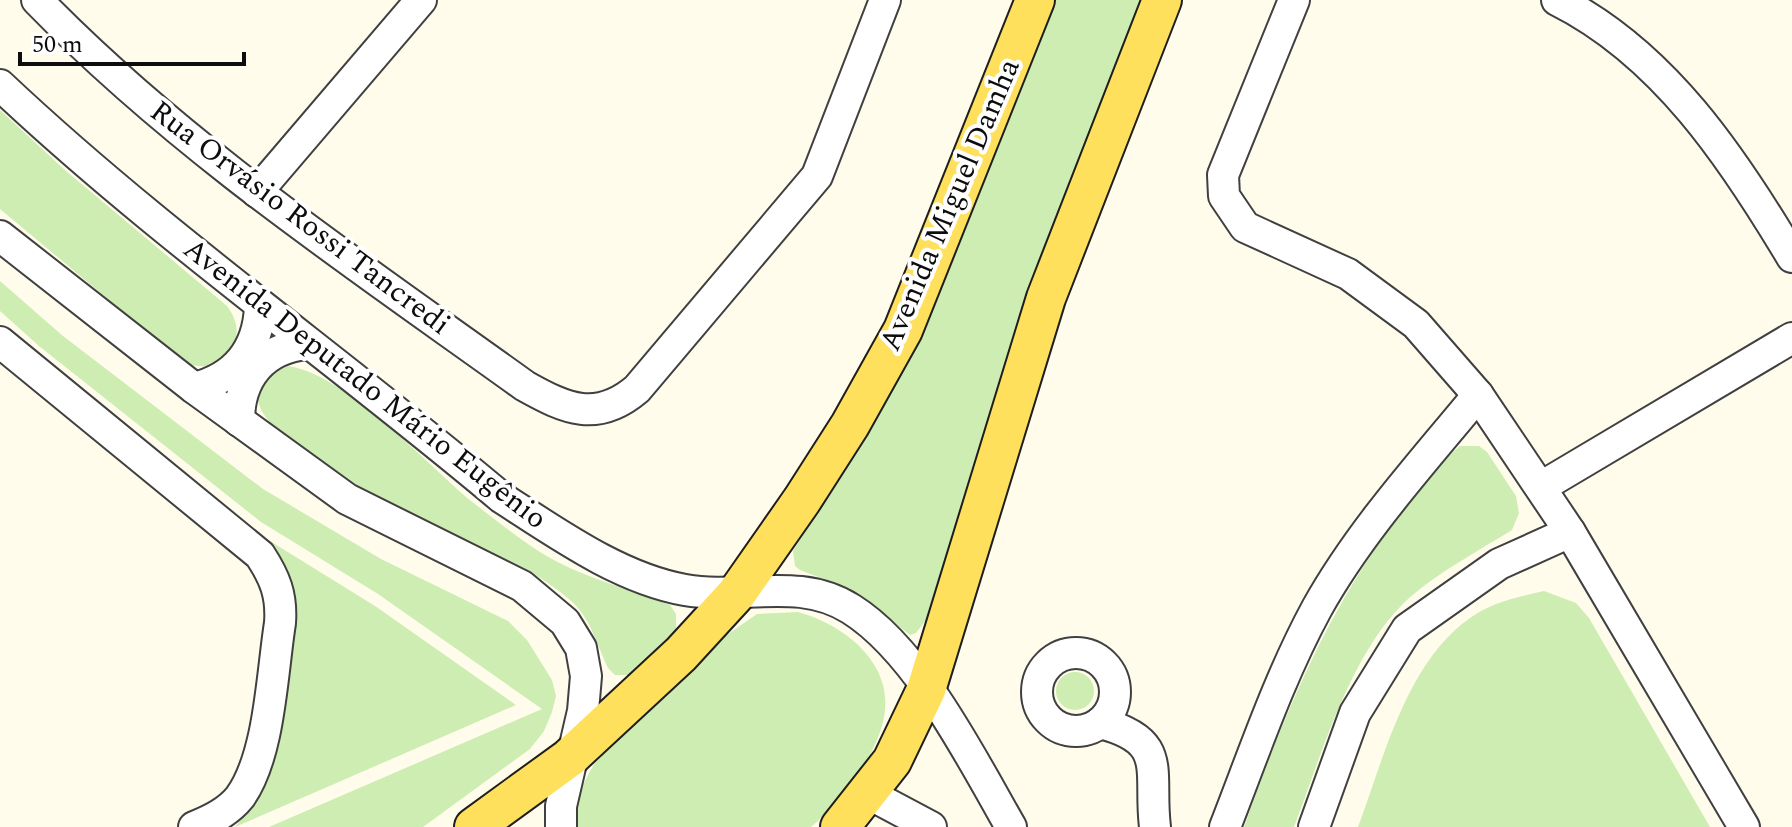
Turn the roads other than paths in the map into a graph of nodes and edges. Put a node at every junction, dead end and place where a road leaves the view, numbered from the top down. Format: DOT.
graph roads {
  1 [pos="37,0"];
  2 [pos="421,0"];
  3 [pos="885,0"];
  4 [pos="1035,0"];
  5 [pos="1162,0"];
  6 [pos="1294,0"];
  7 [pos="1557,0"];
  8 [pos="0,85"];
  9 [pos="257,192"];
  10 [pos="0,236"];
  11 [pos="1792,257"];
  12 [pos="260,307"];
  13 [pos="1792,338"];
  14 [pos="0,342"];
  15 [pos="307,344"];
  16 [pos="194,388"];
  17 [pos="1478,395"];
  18 [pos="239,421"];
  19 [pos="1541,487"];
  20 [pos="1570,532"];
  21 [pos="737,593"];
  22 [pos="926,690"];
  23 [pos="1112,720"];
  24 [pos="569,758"];
  25 [pos="869,794"];
  26 [pos="194,827"];
  27 [pos="474,827"];
  28 [pos="561,827"];
  29 [pos="840,827"];
  30 [pos="931,827"];
  31 [pos="1011,827"];
  32 [pos="1155,827"];
  33 [pos="1225,827"];
  34 [pos="1314,827"];
  35 [pos="1744,827"];
  1 -- 9 [label="street, Rua Orvásio Rossi Tancredi"];
  2 -- 9 [label="street"];
  3 -- 9 [label="street, Rua Orvásio Rossi Tancredi"];
  4 -- 21 [label="main road, Avenida Miguel Damha"];
  5 -- 22 [label="main road"];
  6 -- 17 [label="street"];
  7 -- 11 [label="street"];
  8 -- 12 [label="street, Avenida Deputado Mário Eugênio"];
  10 -- 16 [label="street"];
  12 -- 15 [label="street, Avenida Deputado Mário Eugênio"];
  12 -- 16 [label="street"];
  13 -- 19 [label="street"];
  14 -- 26 [label="street"];
  15 -- 18 [label="street"];
  15 -- 21 [label="street, Avenida Deputado Mário Eugênio"];
  16 -- 18 [label="street"];
  17 -- 19 [label="street"];
  17 -- 33 [label="street"];
  18 -- 24 [label="street"];
  19 -- 20 [label="street"];
  20 -- 34 [label="street"];
  20 -- 35 [label="street"];
  21 -- 22 [label="street, Avenida Deputado Mário Eugênio"];
  21 -- 24 [label="main road, Avenida Miguel Damha"];
  22 -- 25 [label="main road"];
  22 -- 31 [label="street, Avenida Deputado Mário Eugênio"];
  23 -- 32 [label="street"];
  24 -- 27 [label="main road, Avenida Miguel Damha"];
  24 -- 28 [label="street"];
  25 -- 29 [label="main road"];
  25 -- 30 [label="street"];
}
